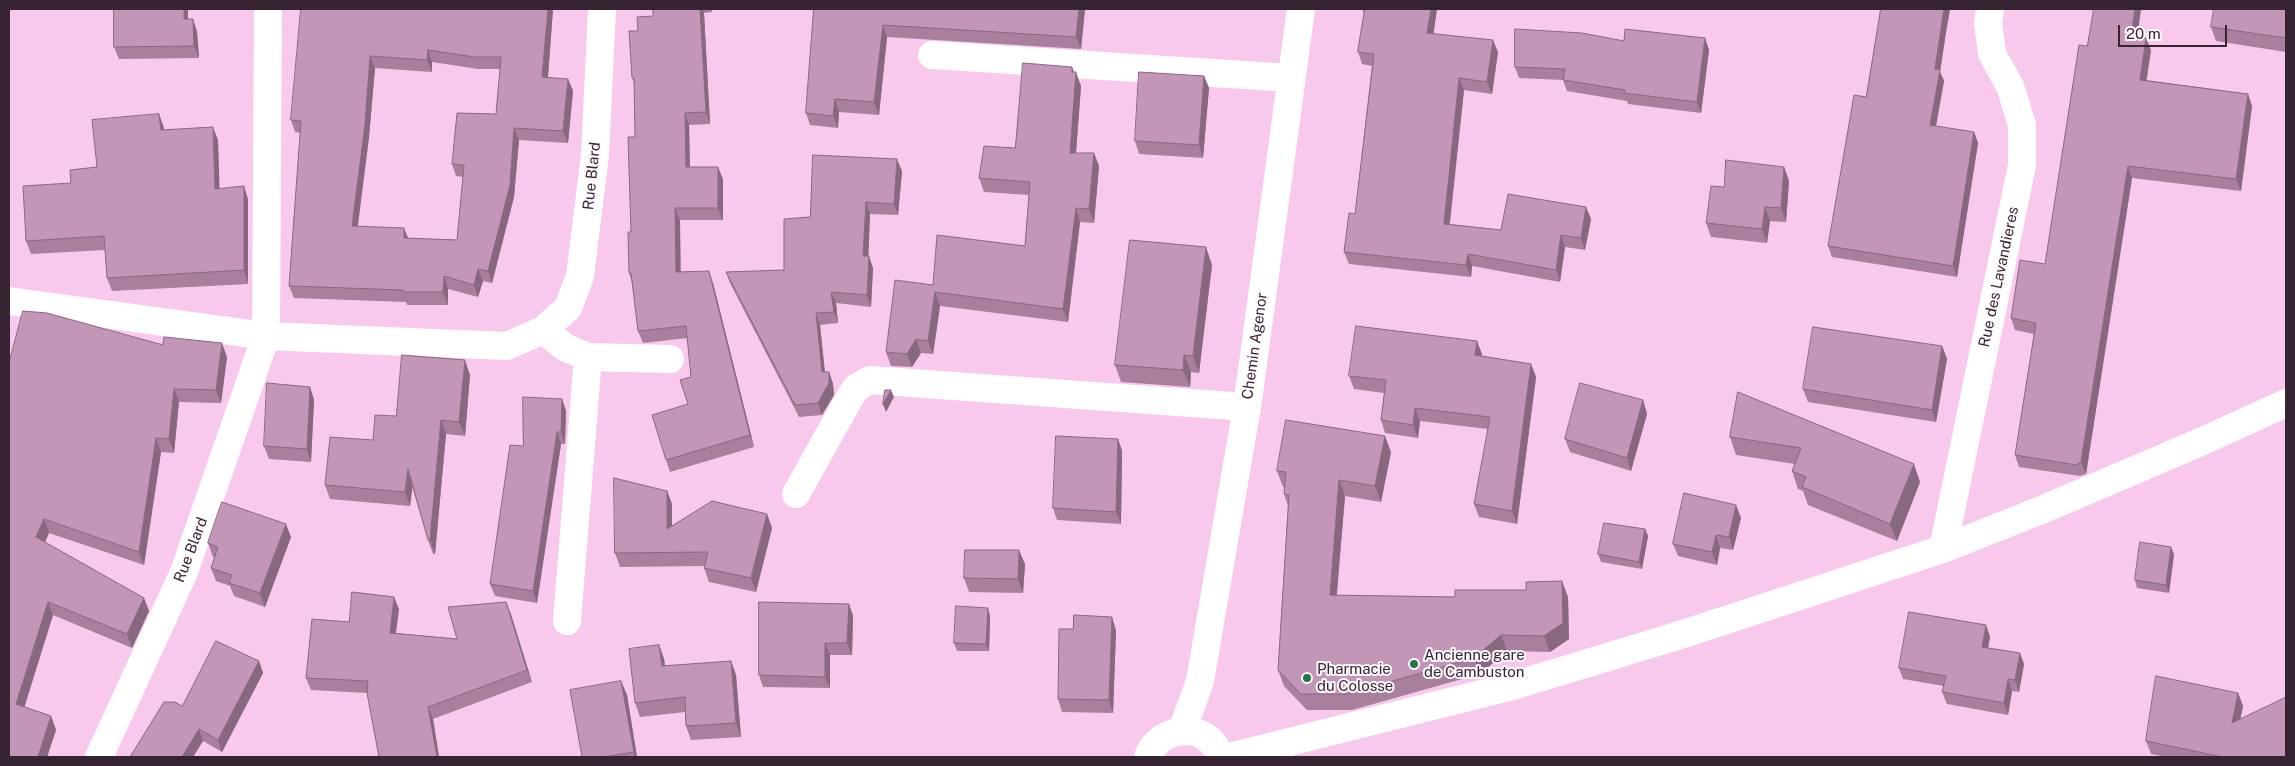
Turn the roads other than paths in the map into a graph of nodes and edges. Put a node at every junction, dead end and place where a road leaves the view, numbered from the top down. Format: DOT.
graph roads {
  1 [pos="268,9"];
  2 [pos="602,9"];
  3 [pos="1300,9"];
  4 [pos="1990,9"];
  5 [pos="932,55"];
  6 [pos="1291,78"];
  7 [pos="9,301"];
  8 [pos="543,330"];
  9 [pos="266,336"];
  10 [pos="588,357"];
  11 [pos="670,359"];
  12 [pos="2286,403"];
  13 [pos="1247,407"];
  14 [pos="796,494"];
  15 [pos="1943,549"];
  16 [pos="567,621"];
  17 [pos="1203,742"];
  18 [pos="99,757"];
  19 [pos="1148,757"];
  20 [pos="1229,757"];
  1 -- 9 [label="street, Rue Blard"];
  2 -- 8 [label="street, Rue Blard"];
  3 -- 6 [label="street, Chemin Agenor"];
  4 -- 15 [label="street, Rue des Lavandieres"];
  5 -- 6 [label="street"];
  6 -- 13 [label="street, Chemin Agenor"];
  7 -- 9 [label="street, Rue Blard"];
  8 -- 9 [label="street, Rue Blard"];
  8 -- 10 [label="street"];
  9 -- 18 [label="street, Rue Blard"];
  10 -- 11 [label="street"];
  10 -- 16 [label="street"];
  12 -- 15 [label="street"];
  13 -- 14 [label="street"];
  13 -- 17 [label="street, Chemin Agenor"];
  15 -- 20 [label="street"];
  17 -- 19 [label="street"];
}
